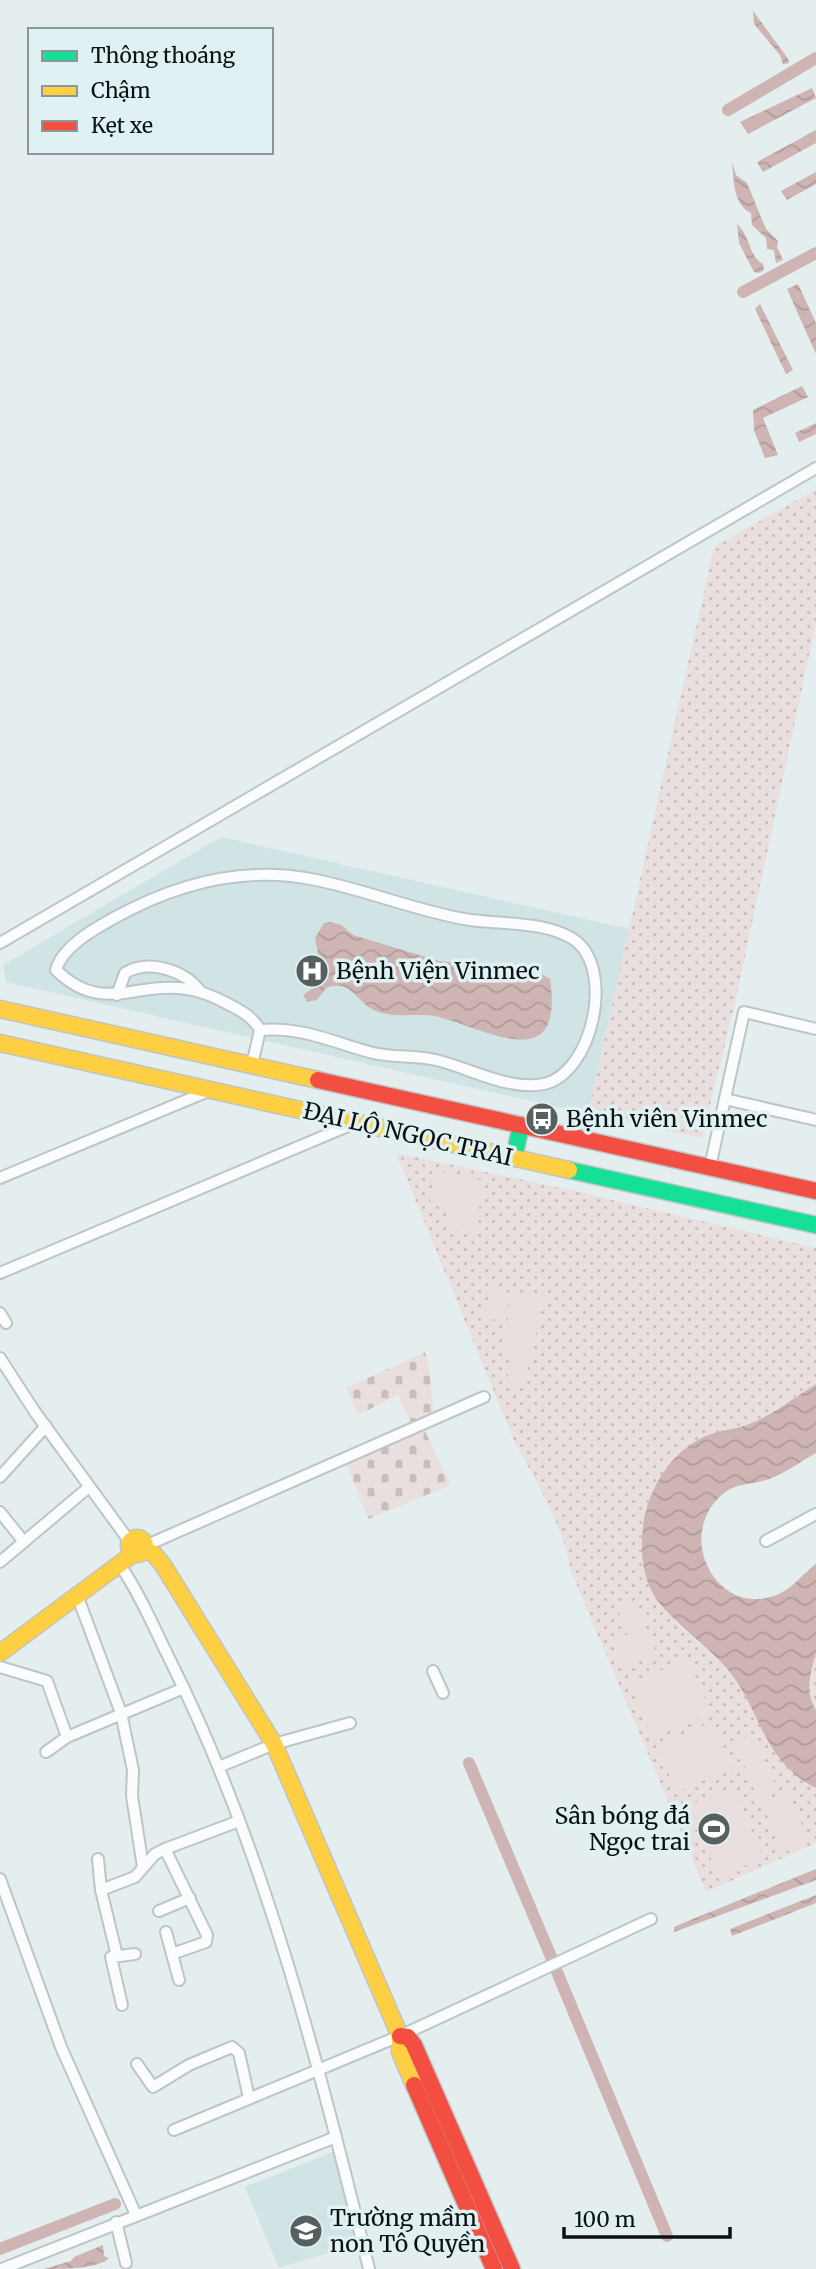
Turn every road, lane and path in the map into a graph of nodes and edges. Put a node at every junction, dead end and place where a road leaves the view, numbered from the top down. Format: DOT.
graph roads {
  1 [pos="816,468"];
  2 [pos="0,943"];
  3 [pos="200,991"];
  4 [pos="117,995"];
  5 [pos="0,1009"];
  6 [pos="816,1029"];
  7 [pos="260,1030"];
  8 [pos="0,1043"];
  9 [pos="252,1065"];
  10 [pos="213,1089"];
  11 [pos="724,1099"];
  12 [pos="816,1121"];
  13 [pos="355,1123"];
  14 [pos="521,1125"];
  15 [pos="514,1158"];
  16 [pos="710,1167"];
  17 [pos="0,1178"];
  18 [pos="816,1191"];
  19 [pos="816,1225"];
  20 [pos="0,1273"];
  21 [pos="2,1365"];
  22 [pos="484,1397"];
  23 [pos="46,1426"];
  24 [pos="0,1477"];
  25 [pos="89,1487"];
  26 [pos="0,1512"];
  27 [pos="816,1514"];
  28 [pos="765,1541"];
  29 [pos="24,1542"];
  30 [pos="138,1548"];
  31 [pos="0,1562"];
  32 [pos="120,1565"];
  33 [pos="76,1595"];
  34 [pos="0,1653"];
  35 [pos="0,1667"];
  36 [pos="433,1671"];
  37 [pos="184,1688"];
  38 [pos="443,1693"];
  39 [pos="121,1713"];
  40 [pos="350,1723"];
  41 [pos="67,1737"];
  42 [pos="274,1744"];
  43 [pos="46,1752"];
  44 [pos="220,1766"];
  45 [pos="238,1817"];
  46 [pos="165,1849"];
  47 [pos="98,1859"];
  48 [pos="143,1867"];
  49 [pos="0,1879"];
  50 [pos="102,1890"];
  51 [pos="190,1898"];
  52 [pos="159,1911"];
  53 [pos="651,1919"];
  54 [pos="166,1932"];
  55 [pos="135,1954"];
  56 [pos="172,1954"];
  57 [pos="117,1956"];
  58 [pos="179,1980"];
  59 [pos="122,2005"];
  60 [pos="400,2036"];
  61 [pos="136,2064"];
  62 [pos="316,2072"];
  63 [pos="249,2098"];
  64 [pos="174,2130"];
  65 [pos="336,2137"];
  66 [pos="136,2215"];
  67 [pos="116,2222"];
  68 [pos="125,2263"];
  69 [pos="2,2269"];
  70 [pos="369,2269"];
  71 [pos="494,2269"];
  72 [pos="512,2269"];
  1 -- 2 [label="street"];
  3 -- 4 [label="street"];
  3 -- 4 [label="street"];
  3 -- 7 [label="street"];
  4 -- 7 [label="street"];
  5 -- 9 [label="main road, ĐẠI LỘ NGỌC TRAI"];
  6 -- 11 [label="street"];
  7 -- 9 [label="street"];
  8 -- 10 [label="main road, ĐẠI LỘ NGỌC TRAI"];
  9 -- 14 [label="main road, ĐẠI LỘ NGỌC TRAI"];
  10 -- 13 [label="main road, ĐẠI LỘ NGỌC TRAI"];
  10 -- 17 [label="street"];
  11 -- 12 [label="street"];
  11 -- 16 [label="street"];
  13 -- 15 [label="main road, ĐẠI LỘ NGỌC TRAI"];
  13 -- 20 [label="street"];
  14 -- 15 [label="main road"];
  14 -- 16 [label="main road, ĐẠI LỘ NGỌC TRAI"];
  15 -- 19 [label="main road, ĐẠI LỘ NGỌC TRAI"];
  16 -- 18 [label="main road, ĐẠI LỘ NGỌC TRAI"];
  21 -- 23 [label="street"];
  22 -- 30 [label="street"];
  23 -- 24 [label="street"];
  23 -- 25 [label="street"];
  25 -- 29 [label="street"];
  25 -- 30 [label="street"];
  26 -- 29 [label="street"];
  27 -- 28 [label="street"];
  29 -- 31 [label="street"];
  30 -- 32 [label="main road"];
  30 -- 42 [label="main road"];
  32 -- 33 [label="main road"];
  32 -- 37 [label="street"];
  33 -- 34 [label="main road"];
  33 -- 39 [label="street"];
  35 -- 41 [label="street"];
  36 -- 38 [label="street"];
  37 -- 39 [label="street"];
  37 -- 44 [label="street"];
  39 -- 41 [label="street"];
  39 -- 48 [label="street"];
  40 -- 42 [label="street"];
  41 -- 43 [label="street"];
  42 -- 44 [label="street"];
  42 -- 60 [label="main road"];
  44 -- 45 [label="street"];
  45 -- 46 [label="street"];
  45 -- 62 [label="street"];
  46 -- 48 [label="street"];
  46 -- 51 [label="street"];
  47 -- 50 [label="street"];
  48 -- 50 [label="street"];
  49 -- 66 [label="street"];
  50 -- 57 [label="street"];
  51 -- 52 [label="street"];
  51 -- 56 [label="street"];
  53 -- 60 [label="street"];
  54 -- 56 [label="street"];
  55 -- 57 [label="street"];
  56 -- 58 [label="street"];
  57 -- 59 [label="street"];
  60 -- 62 [label="street"];
  60 -- 71 [label="main road"];
  60 -- 72 [label="main road"];
  61 -- 63 [label="street"];
  62 -- 63 [label="street"];
  62 -- 65 [label="street"];
  63 -- 64 [label="street"];
  65 -- 66 [label="street"];
  65 -- 70 [label="street"];
  66 -- 67 [label="street"];
  67 -- 68 [label="street"];
  67 -- 69 [label="street"];
}
